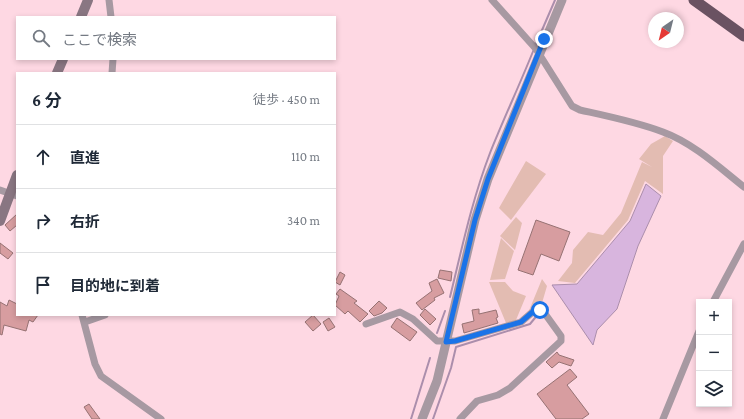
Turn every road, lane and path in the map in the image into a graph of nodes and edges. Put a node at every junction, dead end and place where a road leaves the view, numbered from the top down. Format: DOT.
graph roads {
  1 [pos="88,0"];
  2 [pos="109,0"];
  3 [pos="492,0"];
  4 [pos="562,0"];
  5 [pos="694,0"];
  6 [pos="81,16"];
  7 [pos="111,16"];
  8 [pos="744,36"];
  9 [pos="536,50"];
  10 [pos="63,60"];
  11 [pos="112,60"];
  12 [pos="57,72"];
  13 [pos="112,72"];
  14 [pos="16,177"];
  15 [pos="744,186"];
  16 [pos="9,193"];
  17 [pos="0,221"];
  18 [pos="744,244"];
  19 [pos="715,299"];
  20 [pos="98,316"];
  21 [pos="84,318"];
  22 [pos="366,324"];
  23 [pos="697,335"];
  24 [pos="446,342"];
  25 [pos="162,419"];
  26 [pos="422,419"];
  27 [pos="460,419"];
  28 [pos="663,419"];
  1 -- 6 [label="main road"];
  2 -- 7 [label="street"];
  3 -- 9 [label="street"];
  4 -- 9 [label="street"];
  5 -- 8 [label="highway"];
  9 -- 15 [label="street"];
  9 -- 24 [label="street"];
  10 -- 12 [label="main road"];
  11 -- 13 [label="street"];
  14 -- 16 [label="main road"];
  16 -- 17 [label="main road"];
  18 -- 19 [label="street"];
  20 -- 21 [label="street"];
  21 -- 25 [label="street"];
  22 -- 24 [label="street"];
  23 -- 28 [label="street"];
  24 -- 26 [label="street"];
  24 -- 27 [label="street"];
}
